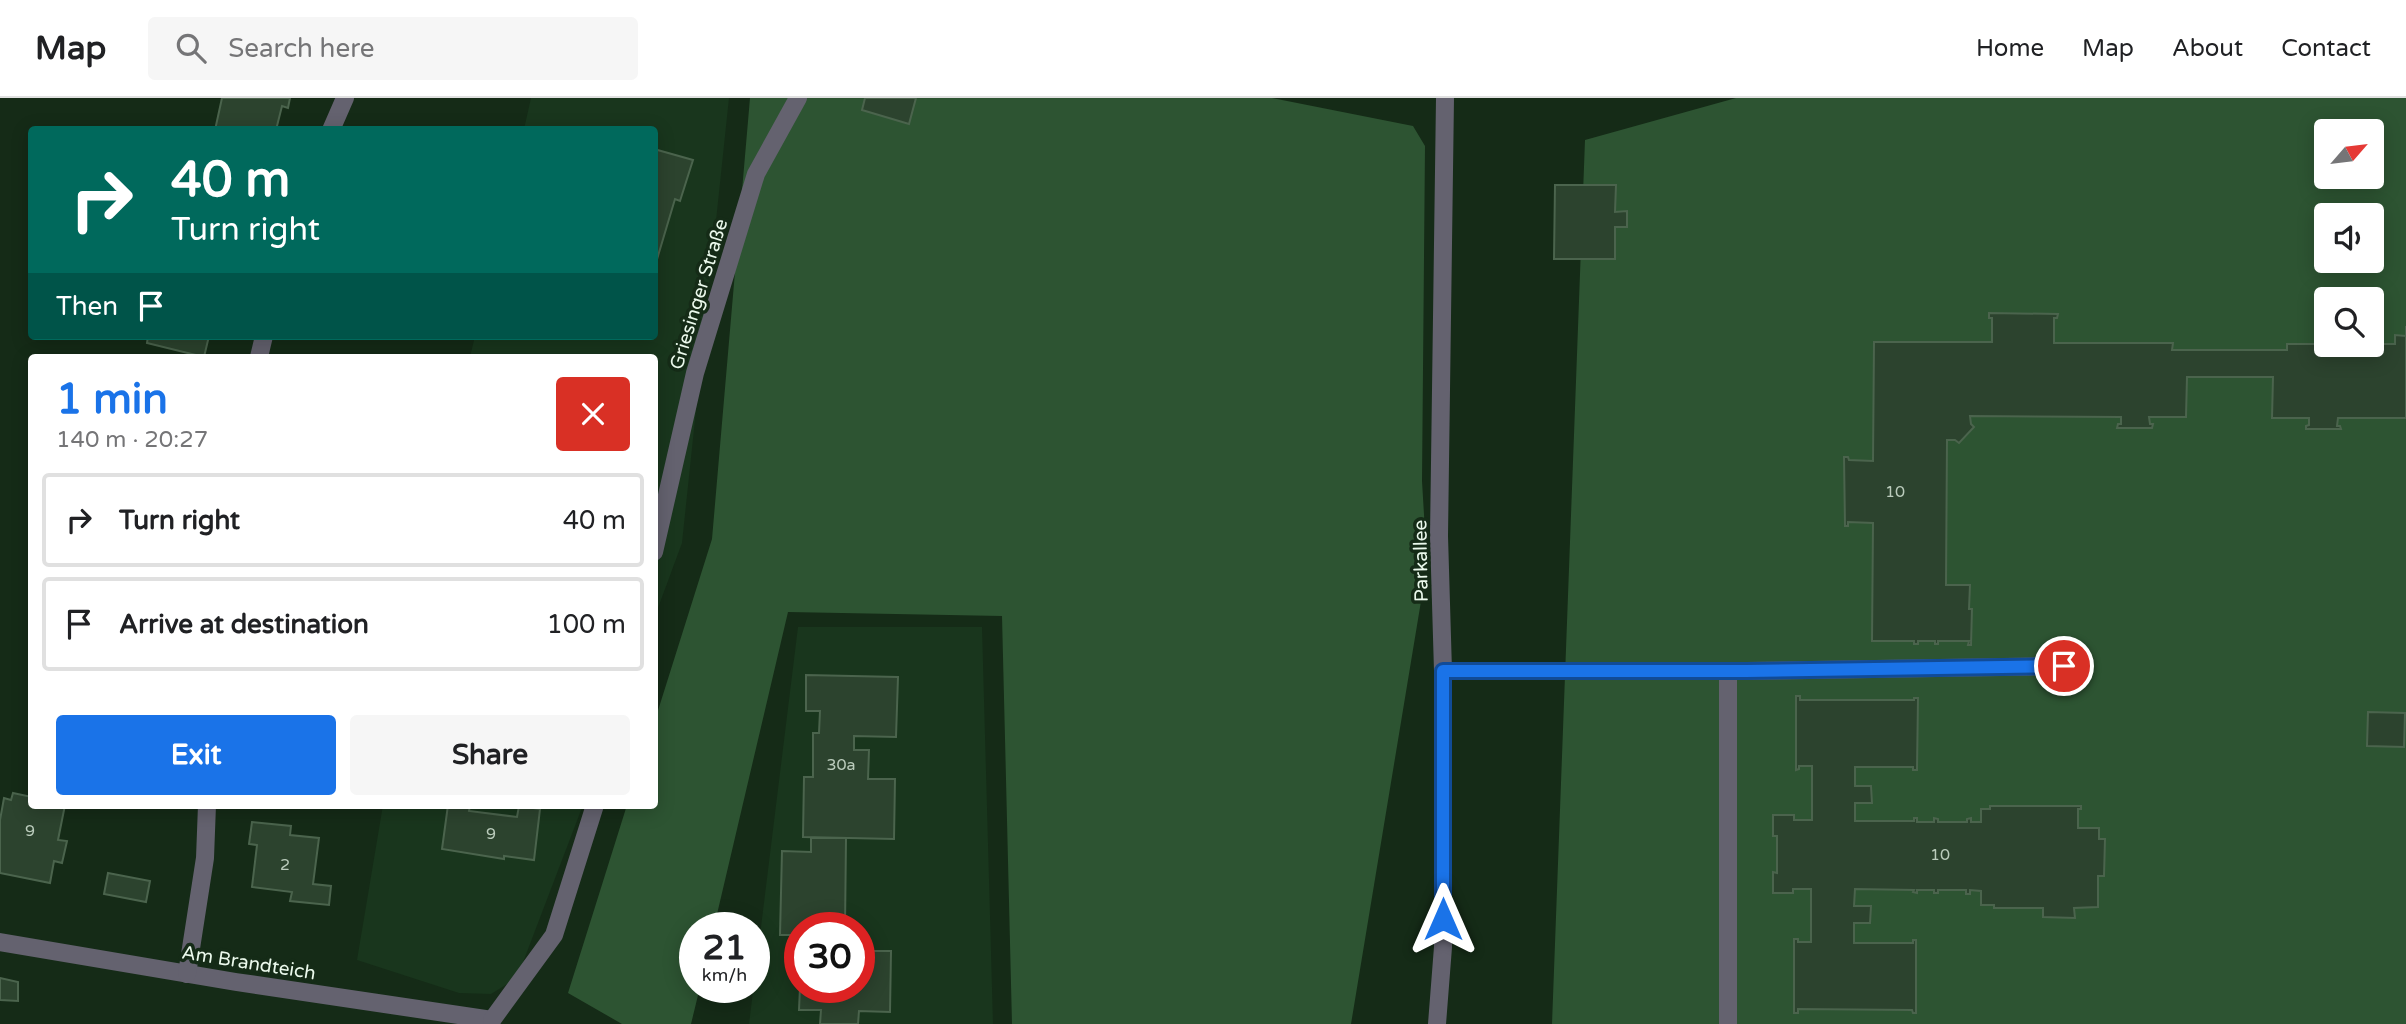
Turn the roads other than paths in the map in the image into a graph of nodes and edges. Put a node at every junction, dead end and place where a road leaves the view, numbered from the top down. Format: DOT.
graph roads {
  1 [pos="345,98"];
  2 [pos="798,98"];
  3 [pos="1445,98"];
  4 [pos="333,126"];
  5 [pos="658,535"];
  6 [pos="2064,666"];
  7 [pos="1443,671"];
  8 [pos="1728,671"];
  9 [pos="207,809"];
  10 [pos="594,809"];
  11 [pos="0,942"];
  12 [pos="187,974"];
  13 [pos="494,1022"];
  14 [pos="1437,1024"];
  15 [pos="1728,1024"];
  1 -- 4 [label="street"];
  2 -- 5 [label="street, Griesinger Straße"];
  3 -- 7 [label="street, Parkallee"];
  6 -- 8 [label="street"];
  7 -- 8 [label="street"];
  7 -- 14 [label="street, Parkallee"];
  8 -- 15 [label="street"];
  9 -- 12 [label="street"];
  10 -- 13 [label="street"];
  11 -- 12 [label="street, Am Brandteich"];
  12 -- 13 [label="street, Am Brandteich"];
}
